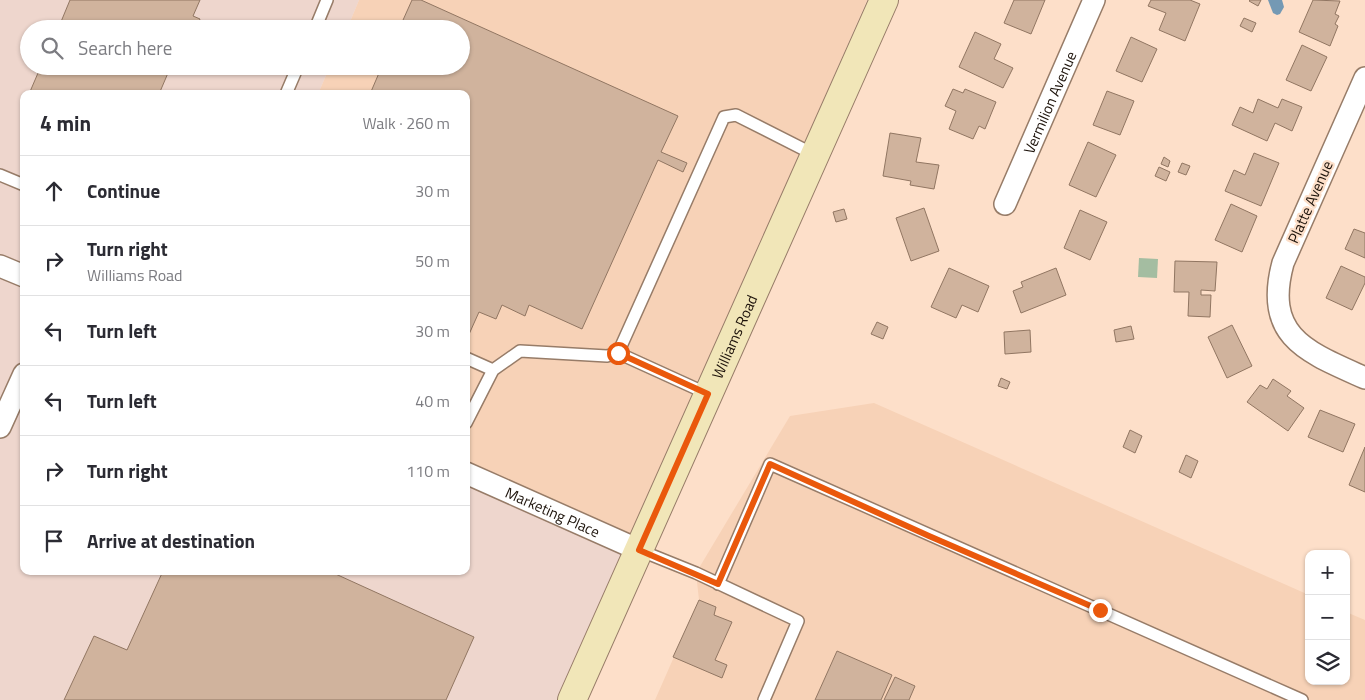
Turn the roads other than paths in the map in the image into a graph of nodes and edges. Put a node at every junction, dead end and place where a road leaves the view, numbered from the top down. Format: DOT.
graph roads {
  1 [pos="327,0"];
  2 [pos="884,0"];
  3 [pos="1094,0"];
  4 [pos="318,20"];
  5 [pos="294,75"];
  6 [pos="1365,78"];
  7 [pos="288,90"];
  8 [pos="815,155"];
  9 [pos="0,175"];
  10 [pos="20,183"];
  11 [pos="1005,204"];
  12 [pos="0,266"];
  13 [pos="20,274"];
  14 [pos="618,353"];
  15 [pos="470,360"];
  16 [pos="492,370"];
  17 [pos="1365,378"];
  18 [pos="20,383"];
  19 [pos="708,394"];
  20 [pos="470,415"];
  21 [pos="0,427"];
  22 [pos="470,475"];
  23 [pos="639,550"];
  24 [pos="718,584"];
  25 [pos="572,700"];
  26 [pos="764,700"];
  27 [pos="1302,700"];
  1 -- 4 [label="lane"];
  2 -- 8 [label="main road, Williams Road"];
  3 -- 11 [label="street, Vermilion Avenue"];
  5 -- 7 [label="lane"];
  6 -- 17 [label="street, Platte Avenue"];
  8 -- 14 [label="lane"];
  8 -- 19 [label="main road, Williams Road"];
  9 -- 10 [label="lane"];
  12 -- 13 [label="street"];
  14 -- 16 [label="lane"];
  14 -- 19 [label="lane"];
  15 -- 16 [label="lane"];
  16 -- 20 [label="lane"];
  18 -- 21 [label="street"];
  19 -- 23 [label="main road, Williams Road"];
  22 -- 23 [label="street, Marketing Place"];
  23 -- 24 [label="lane"];
  23 -- 25 [label="main road, Williams Road"];
  24 -- 26 [label="lane"];
  24 -- 27 [label="lane"];
}
